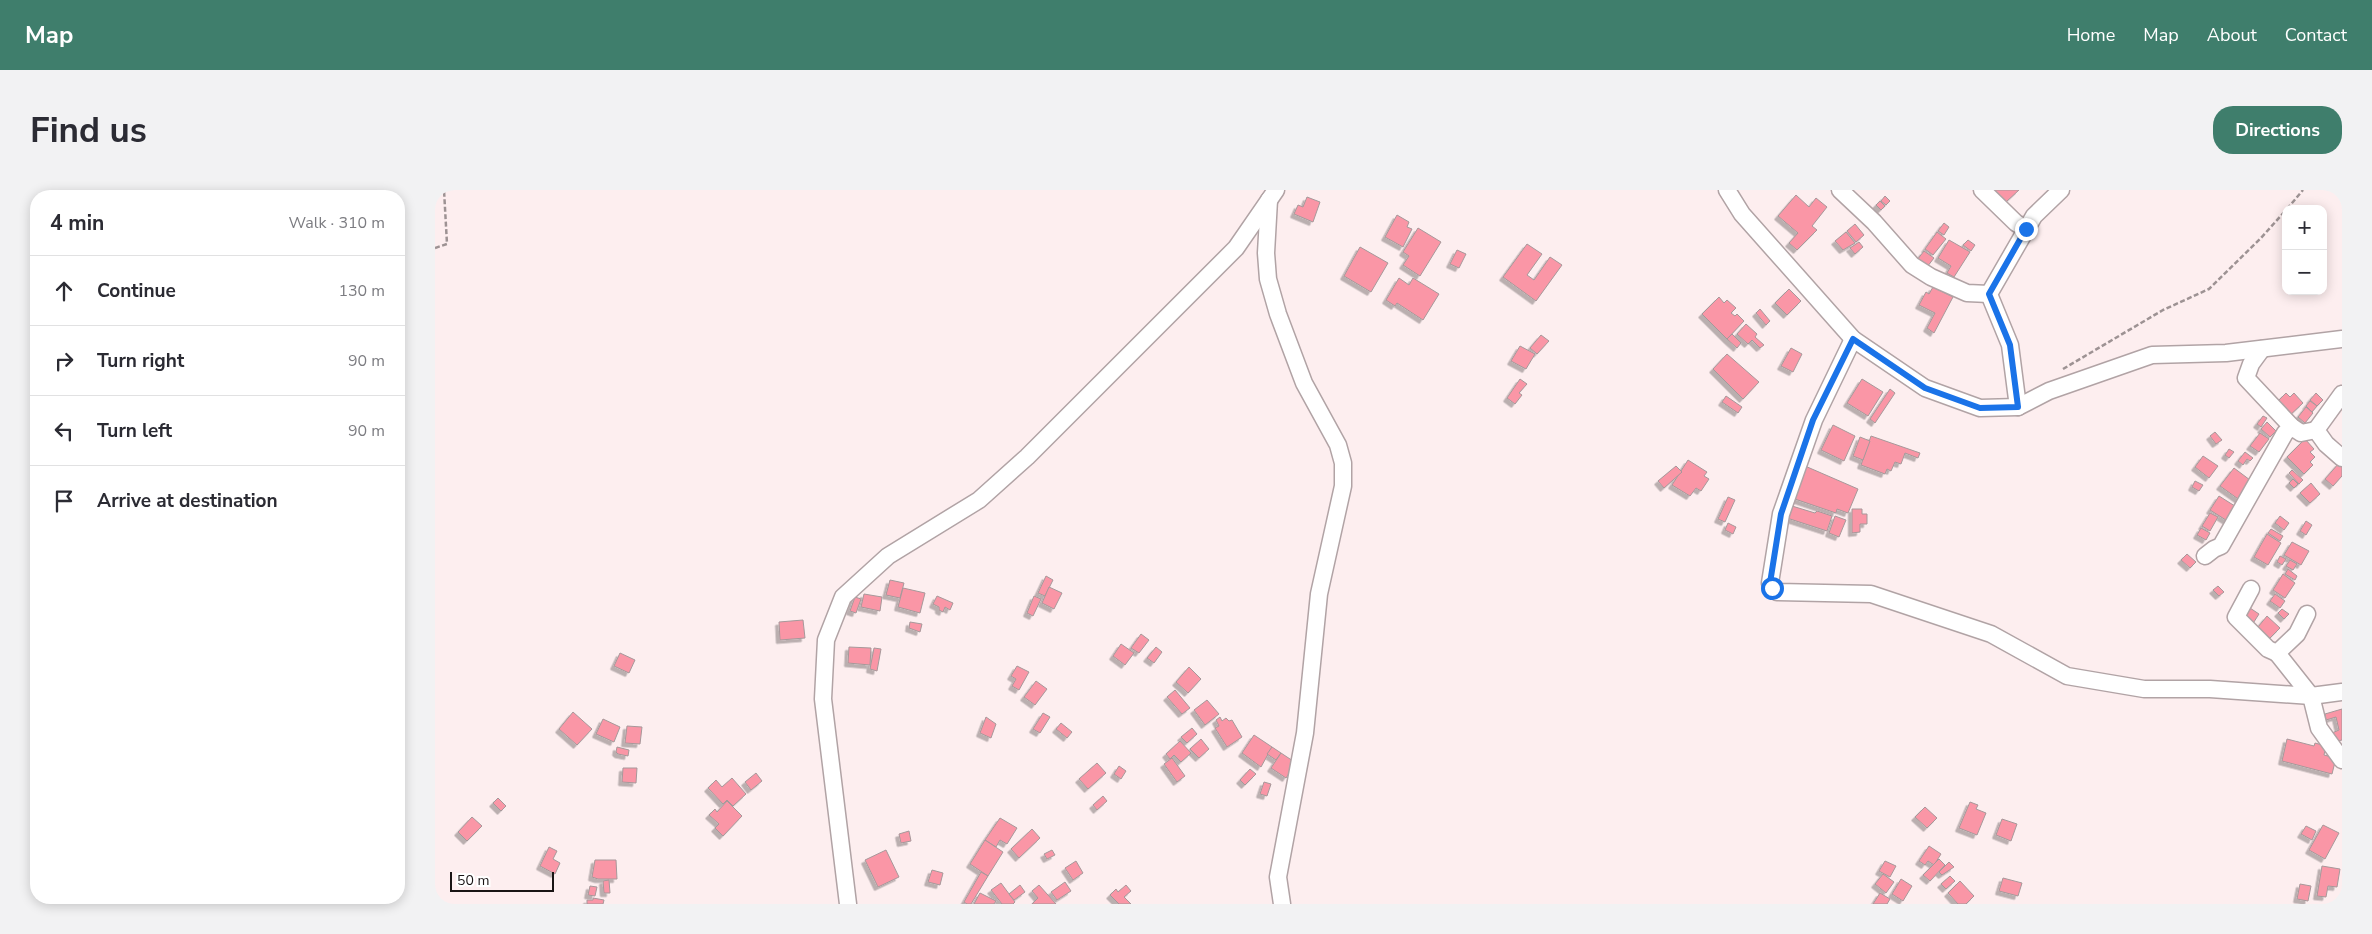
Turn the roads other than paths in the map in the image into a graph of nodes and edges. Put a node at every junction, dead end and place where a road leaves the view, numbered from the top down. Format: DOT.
graph roads {
  1 [pos="1727,190"];
  2 [pos="1839,190"];
  3 [pos="1982,190"];
  4 [pos="2061,190"];
  5 [pos="1273,195"];
  6 [pos="2026,229"];
  7 [pos="1989,294"];
  8 [pos="1853,339"];
  9 [pos="2342,339"];
  10 [pos="2262,349"];
  11 [pos="2342,394"];
  12 [pos="2018,407"];
  13 [pos="2292,428"];
  14 [pos="2316,430"];
  15 [pos="2342,458"];
  16 [pos="2205,556"];
  17 [pos="2251,589"];
  18 [pos="2307,614"];
  19 [pos="2277,653"];
  20 [pos="2342,692"];
  21 [pos="2311,696"];
  22 [pos="2342,760"];
  23 [pos="848,904"];
  24 [pos="1282,904"];
  1 -- 8 [label="street"];
  2 -- 7 [label="street"];
  3 -- 6 [label="street"];
  4 -- 6 [label="street"];
  5 -- 23 [label="street"];
  5 -- 24 [label="street"];
  6 -- 7 [label="street"];
  7 -- 12 [label="street"];
  8 -- 12 [label="street"];
  8 -- 21 [label="street"];
  9 -- 10 [label="street"];
  10 -- 12 [label="street"];
  10 -- 13 [label="street"];
  11 -- 14 [label="street"];
  13 -- 14 [label="street"];
  13 -- 16 [label="street"];
  14 -- 15 [label="street"];
  17 -- 19 [label="street"];
  18 -- 19 [label="street"];
  19 -- 21 [label="street"];
  20 -- 21 [label="street"];
  21 -- 22 [label="street"];
}
